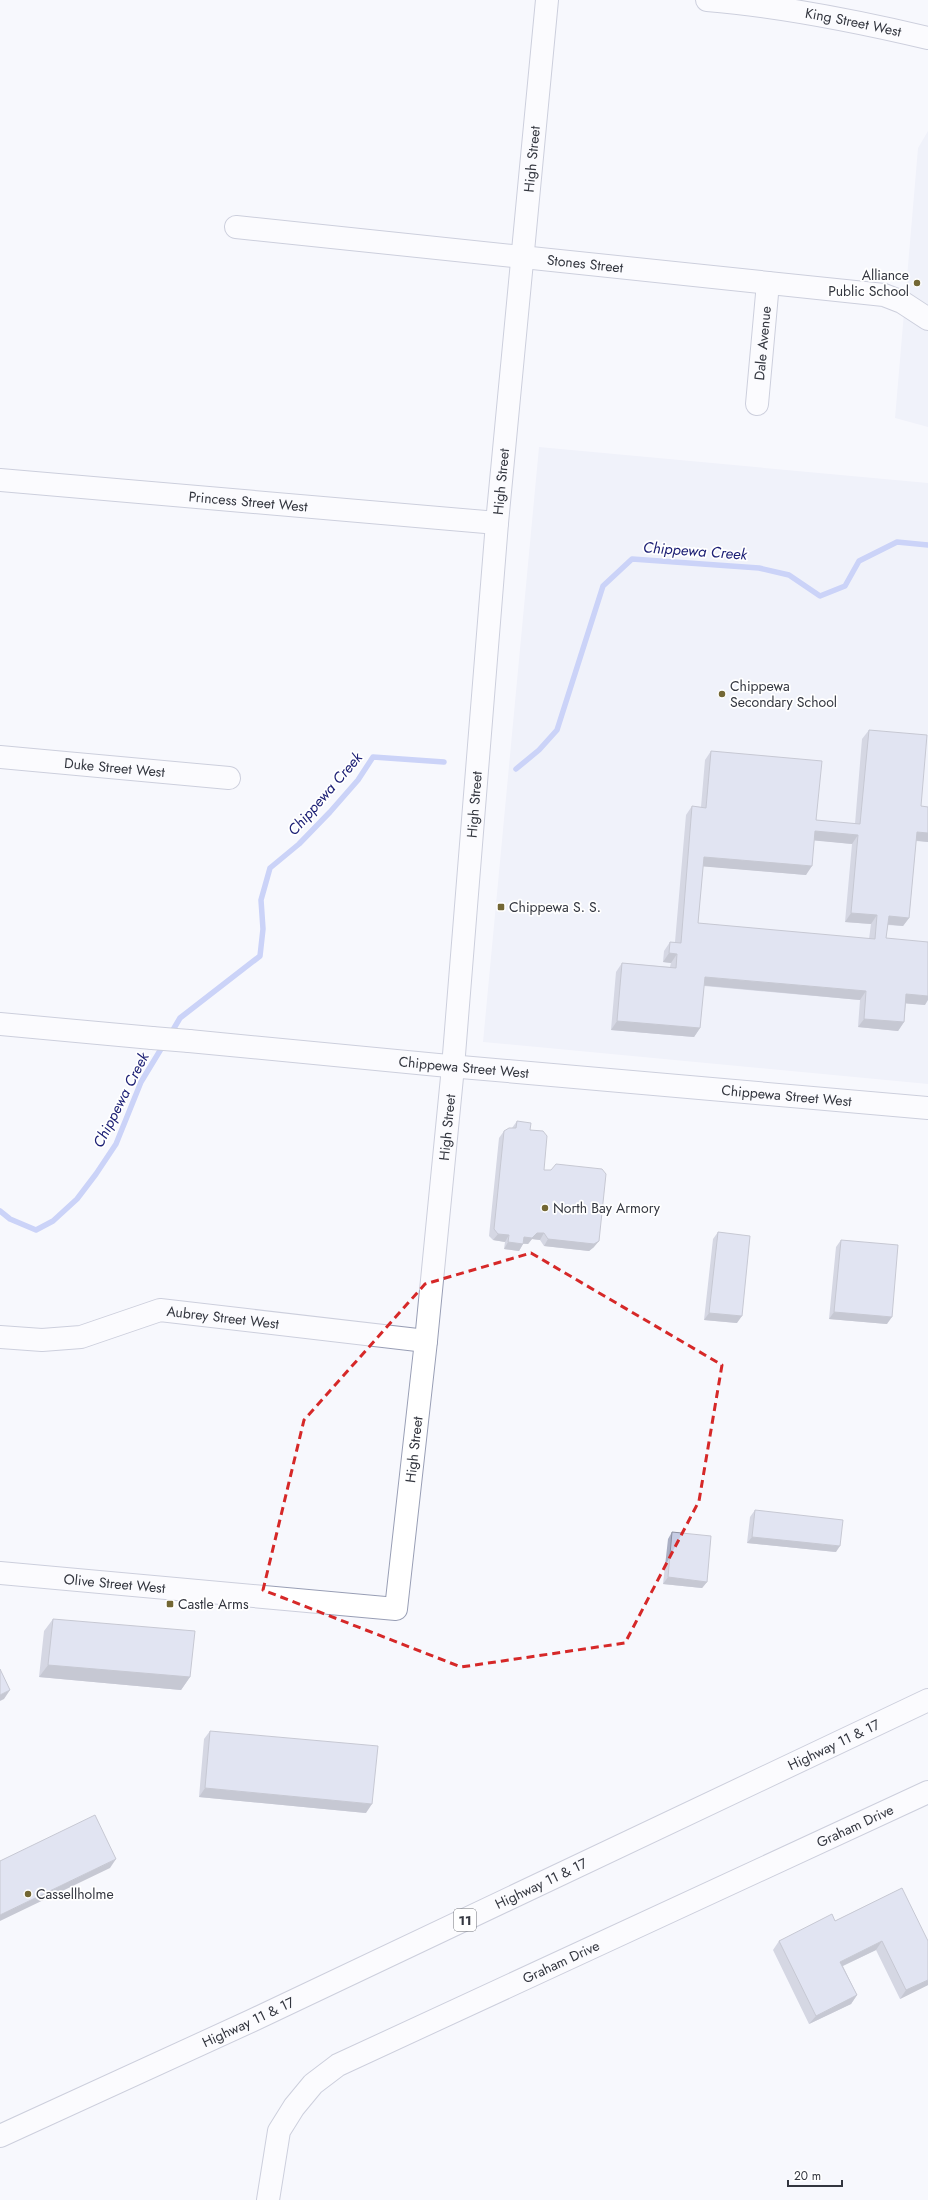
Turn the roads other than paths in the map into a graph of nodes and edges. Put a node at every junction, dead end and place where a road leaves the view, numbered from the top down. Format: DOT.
graph roads {
  1 [pos="547,0"];
  2 [pos="707,0"];
  3 [pos="928,38"];
  4 [pos="236,227"];
  5 [pos="523,258"];
  6 [pos="768,284"];
  7 [pos="928,319"];
  8 [pos="757,404"];
  9 [pos="0,480"];
  10 [pos="497,523"];
  11 [pos="0,757"];
  12 [pos="229,778"];
  13 [pos="0,1024"];
  14 [pos="453,1067"];
  15 [pos="928,1108"];
  16 [pos="0,1337"];
  17 [pos="426,1341"];
  18 [pos="0,1573"];
  19 [pos="396,1609"];
  20 [pos="928,1700"];
  21 [pos="928,1792"];
  22 [pos="0,2136"];
  23 [pos="268,2200"];
  1 -- 5 [label="main road, High Street"];
  2 -- 3 [label="main road, King Street West"];
  4 -- 5 [label="main road, Stones Street"];
  5 -- 6 [label="main road, Stones Street"];
  5 -- 10 [label="main road, High Street"];
  6 -- 7 [label="main road, Stones Street"];
  6 -- 8 [label="main road, Dale Avenue"];
  9 -- 10 [label="main road, Princess Street West"];
  10 -- 14 [label="main road, High Street"];
  11 -- 12 [label="main road, Duke Street West"];
  13 -- 14 [label="main road, Chippewa Street West"];
  14 -- 15 [label="main road, Chippewa Street West"];
  14 -- 17 [label="main road, High Street"];
  16 -- 17 [label="main road, Aubrey Street West"];
  17 -- 19 [label="main road, High Street"];
  18 -- 19 [label="main road, Olive Street West"];
  20 -- 22 [label="main road, Highway 11 & 17 / 11"];
  21 -- 23 [label="main road, Graham Drive"];
}
